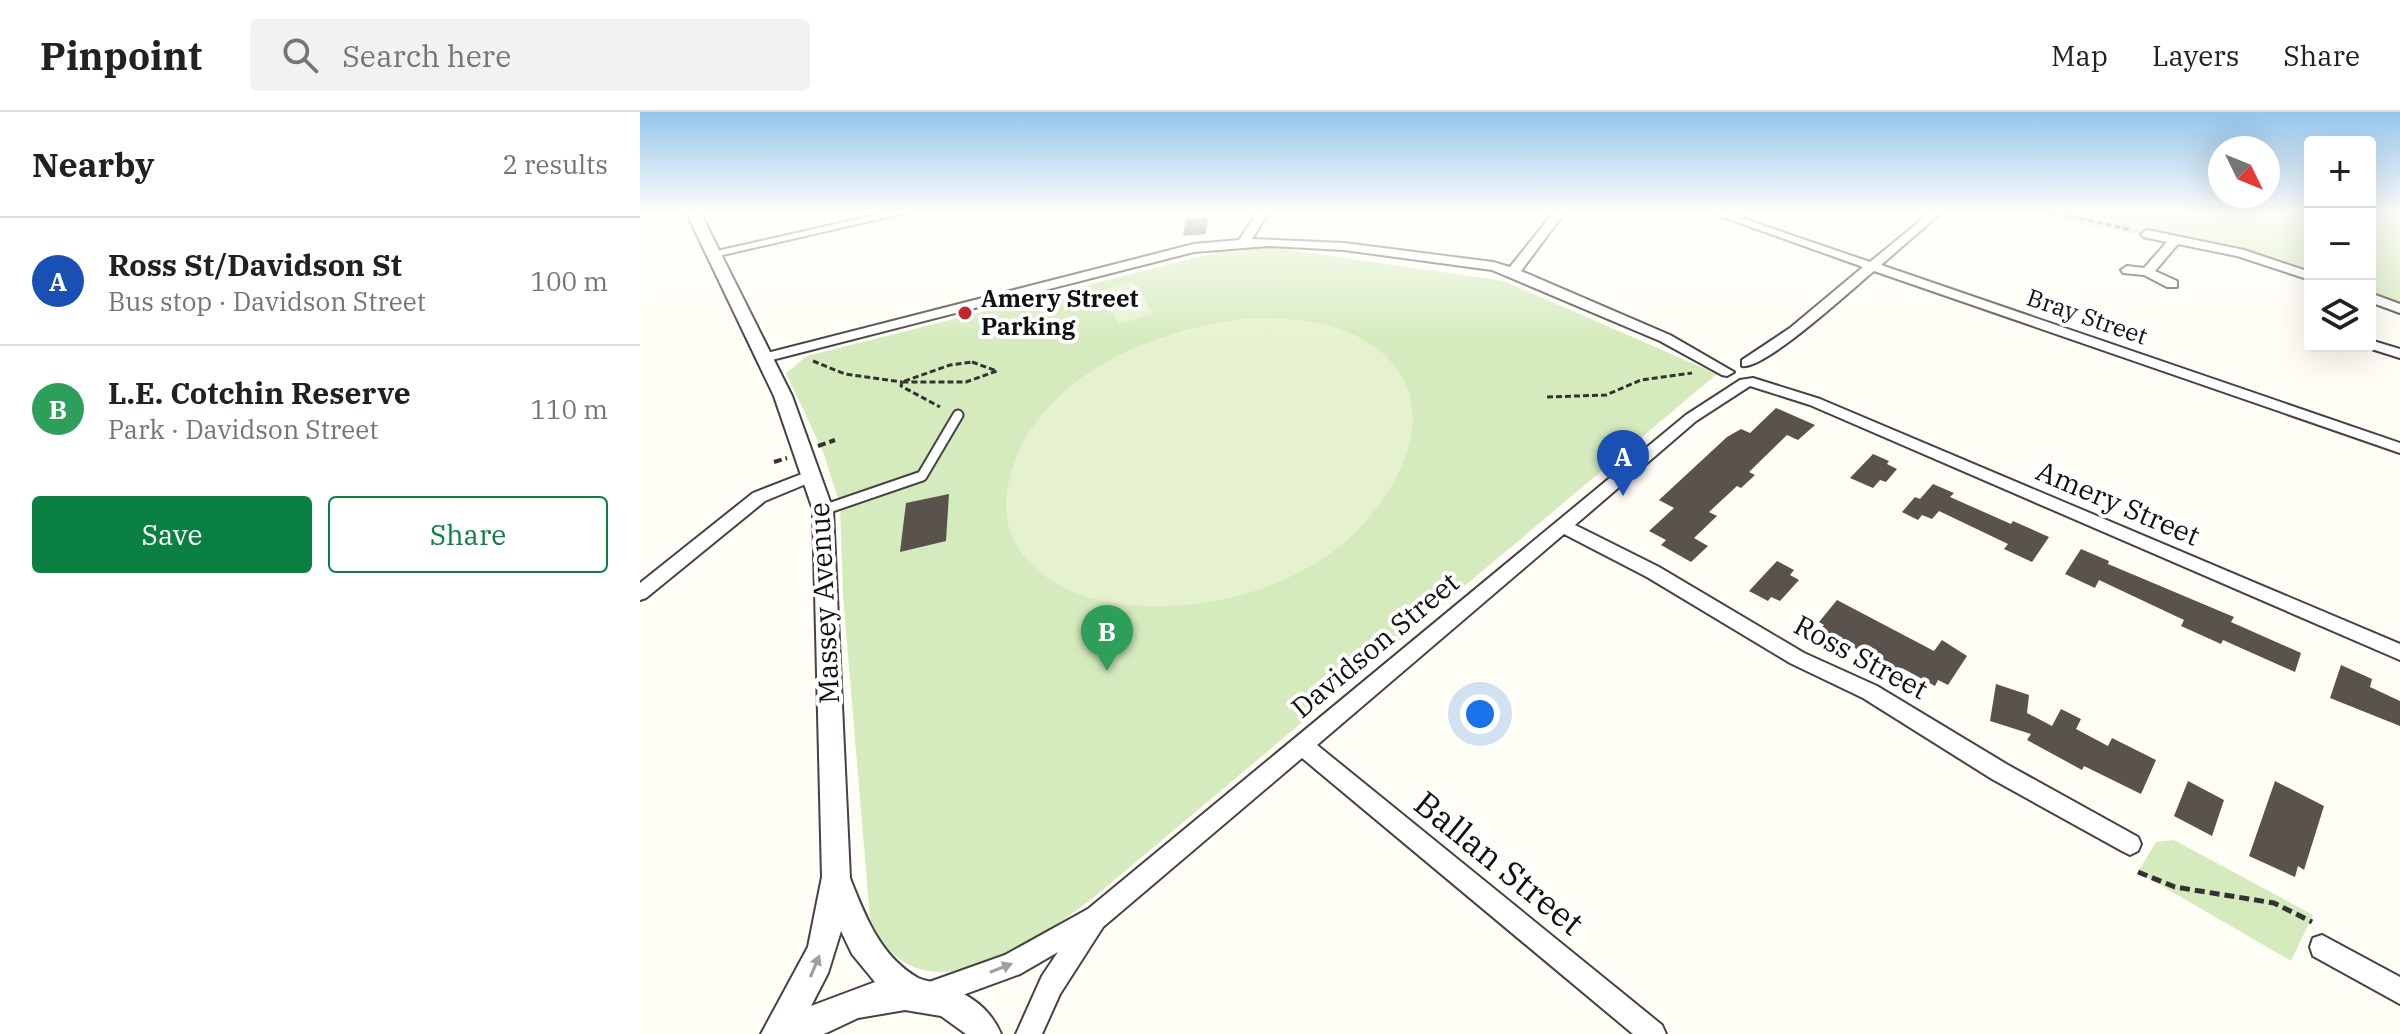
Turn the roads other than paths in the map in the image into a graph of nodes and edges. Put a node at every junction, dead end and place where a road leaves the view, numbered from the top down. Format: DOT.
graph roads {
  1 [pos="715,255"];
  2 [pos="1167,255"];
  3 [pos="1399,255"];
  4 [pos="1526,255"];
  5 [pos="1840,255"];
  6 [pos="1885,255"];
  7 [pos="2162,255"];
  8 [pos="2246,255"];
  9 [pos="1872,266"];
  10 [pos="2127,270"];
  11 [pos="1513,272"];
  12 [pos="2147,272"];
  13 [pos="2304,274"];
  14 [pos="2172,284"];
  15 [pos="2376,299"];
  16 [pos="2400,309"];
  17 [pos="2376,345"];
  18 [pos="2399,351"];
  19 [pos="764,358"];
  20 [pos="1746,373"];
  21 [pos="958,415"];
  22 [pos="2400,448"];
  23 [pos="814,480"];
  24 [pos="823,510"];
  25 [pos="1563,526"];
  26 [pos="640,593"];
  27 [pos="2400,652"];
  28 [pos="1302,745"];
  29 [pos="2130,844"];
  30 [pos="836,877"];
  31 [pos="1097,917"];
  32 [pos="2322,947"];
  33 [pos="2400,991"];
  34 [pos="921,994"];
  35 [pos="777,1034"];
  36 [pos="795,1034"];
  37 [pos="985,1034"];
  38 [pos="1029,1034"];
  39 [pos="1653,1034"];
  1 -- 19 [label="street, Massey Avenue"];
  2 -- 19 [label="street, Amery Street"];
  3 -- 11 [label="street, Amery Street"];
  4 -- 11 [label="street"];
  5 -- 9 [label="street, Bray Street"];
  6 -- 9 [label="street, Davidson Street"];
  7 -- 12 [label="street"];
  8 -- 13 [label="street"];
  9 -- 20 [label="street, Davidson Street"];
  9 -- 22 [label="street, Bray Street"];
  10 -- 12 [label="street"];
  11 -- 20 [label="street, Amery Street"];
  12 -- 14 [label="street"];
  15 -- 16 [label="street"];
  17 -- 18 [label="street"];
  19 -- 23 [label="street, Massey Avenue"];
  20 -- 25 [label="street, Davidson Street"];
  20 -- 27 [label="street, Amery Street"];
  21 -- 24 [label="lane"];
  23 -- 24 [label="street, Massey Avenue"];
  23 -- 26 [label="street"];
  24 -- 30 [label="street, Massey Avenue"];
  25 -- 28 [label="street, Davidson Street"];
  25 -- 29 [label="street, Ross Street"];
  28 -- 31 [label="street, Davidson Street"];
  28 -- 39 [label="street, Ballan Street"];
  30 -- 34 [label="street, Massey Avenue"];
  35 -- 30 [label="street, Massey Avenue, one-way"];
  34 -- 31 [label="street, Davidson Street, one-way"];
  31 -- 38 [label="street, Davidson Street"];
  32 -- 33 [label="street"];
  34 -- 36 [label="street"];
  34 -- 37 [label="street, Massey Avenue"];
}
